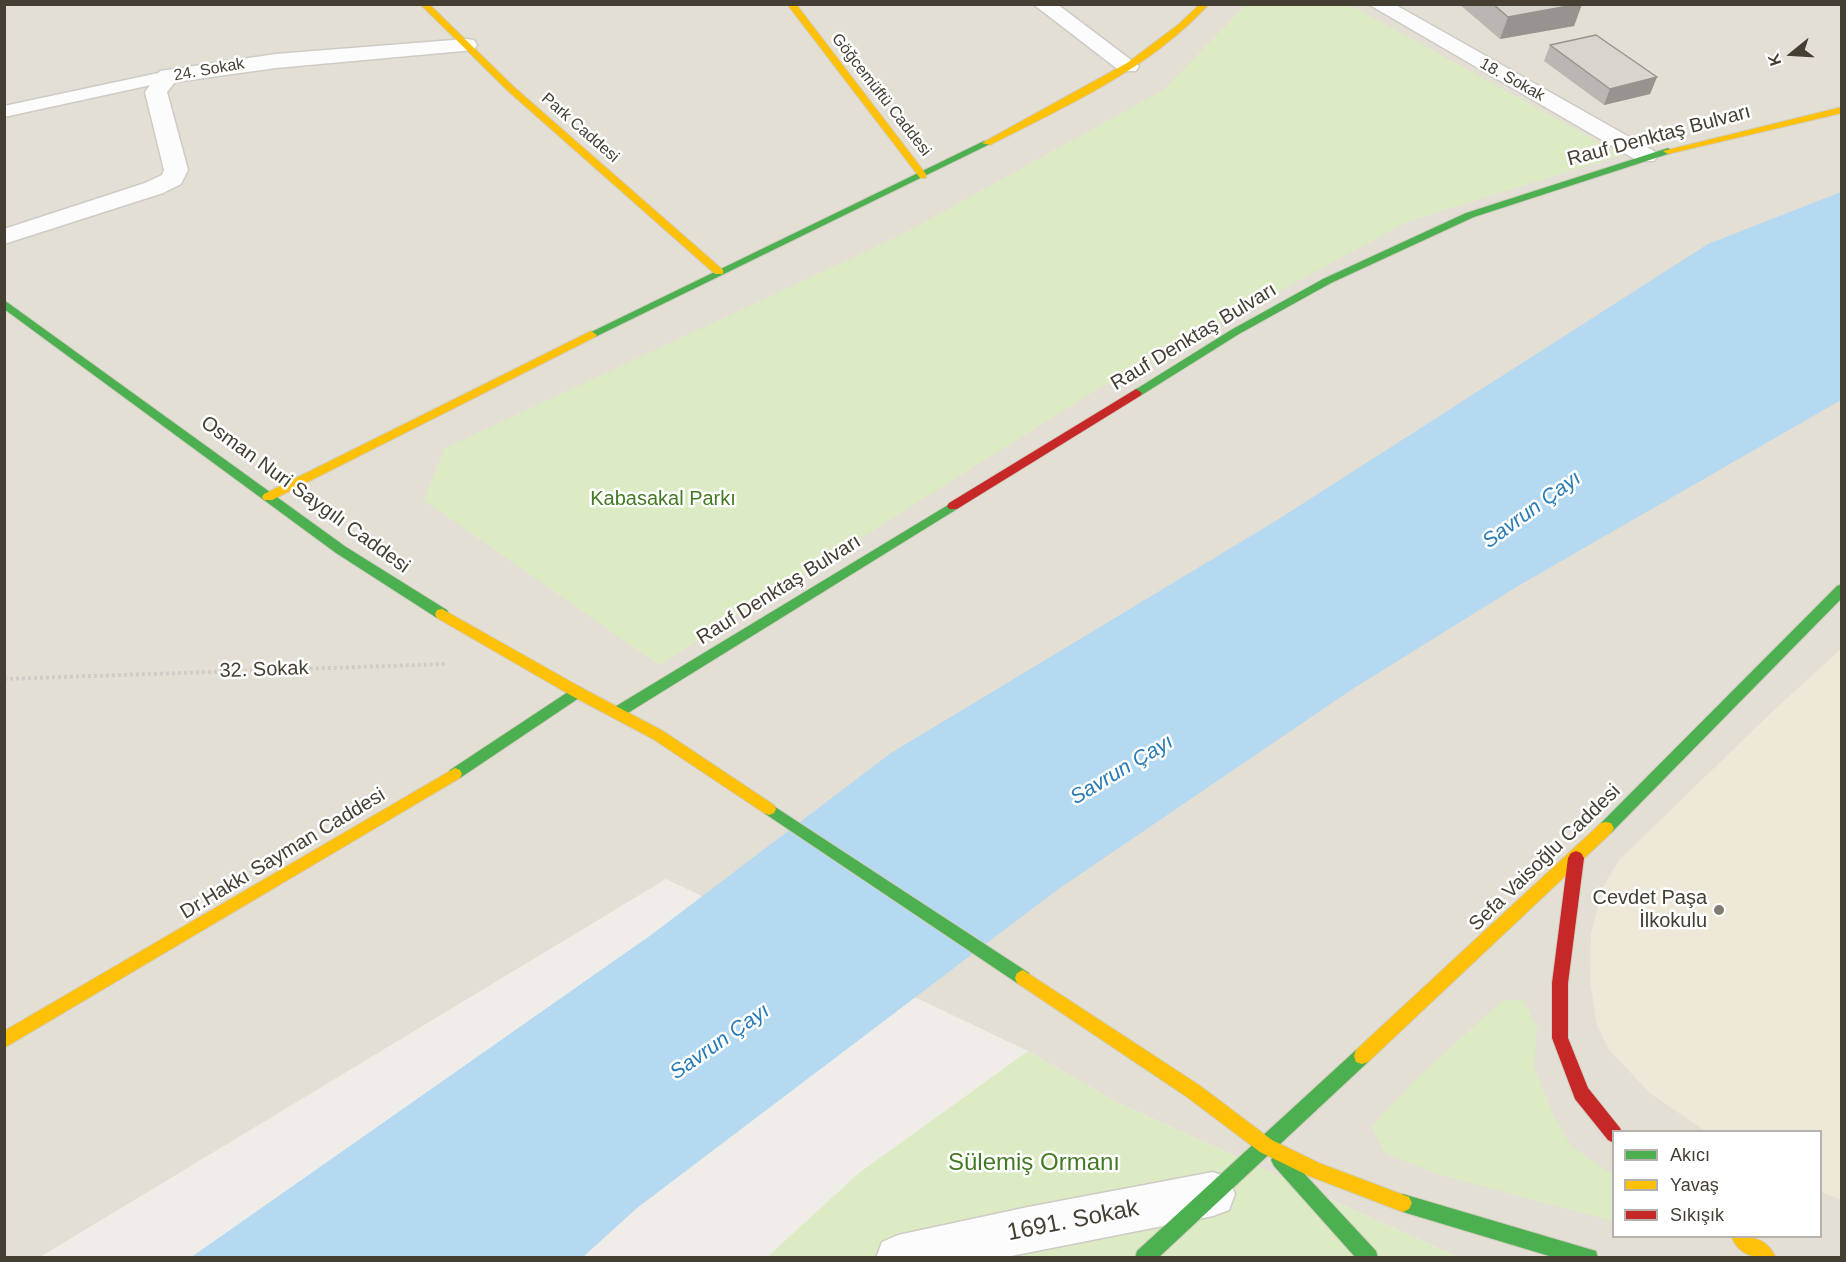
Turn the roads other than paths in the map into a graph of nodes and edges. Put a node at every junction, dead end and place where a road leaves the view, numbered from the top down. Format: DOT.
graph roads {
  1 [pos="424,4"];
  2 [pos="792,4"];
  3 [pos="1043,4"];
  4 [pos="1204,4"];
  5 [pos="1378,4"];
  6 [pos="466,45"];
  7 [pos="1128,66"];
  8 [pos="168,76"];
  9 [pos="1842,110"];
  10 [pos="4,112"];
  11 [pos="1646,156"];
  12 [pos="923,176"];
  13 [pos="4,237"];
  14 [pos="719,273"];
  15 [pos="4,303"];
  16 [pos="268,497"];
  17 [pos="1842,589"];
  18 [pos="577,692"];
  19 [pos="618,712"];
  20 [pos="1576,858"];
  21 [pos="4,1040"];
  22 [pos="1612,1132"];
  23 [pos="1266,1146"];
  24 [pos="1213,1194"];
  25 [pos="1743,1238"];
  26 [pos="898,1257"];
  27 [pos="1144,1257"];
  28 [pos="1369,1257"];
  29 [pos="1590,1257"];
  30 [pos="1767,1257"];
  1 -- 6 [label="street, Park Caddesi"];
  2 -- 12 [label="street, Göğcemüftü Caddesi"];
  3 -- 7 [label="street"];
  4 -- 7 [label="street"];
  5 -- 11 [label="street, 18. Sokak"];
  6 -- 8 [label="street, 24. Sokak"];
  6 -- 14 [label="street, Park Caddesi"];
  7 -- 12 [label="street"];
  8 -- 10 [label="lane"];
  8 -- 13 [label="street, 24. Sokak"];
  9 -- 11 [label="street, Rauf Denktaş Bulvarı"];
  11 -- 19 [label="street, Rauf Denktaş Bulvarı"];
  12 -- 14 [label="street"];
  14 -- 16 [label="street"];
  15 -- 16 [label="street, Osman Nuri Saygılı Caddesi"];
  16 -- 18 [label="street, Osman Nuri Saygılı Caddesi"];
  17 -- 20 [label="street, Sefa Vaisoğlu Caddesi"];
  18 -- 19 [label="street, Osman Nuri Saygılı Caddesi"];
  18 -- 21 [label="street, Dr.Hakkı Sayman Caddesi"];
  19 -- 23 [label="street, Osman Nuri Saygılı Caddesi"];
  20 -- 22 [label="street"];
  20 -- 23 [label="street, Sefa Vaisoğlu Caddesi"];
  23 -- 24 [label="street, Sefa Vaisoğlu Caddesi"];
  23 -- 28 [label="street"];
  23 -- 29 [label="street"];
  24 -- 26 [label="street, 1691. Sokak"];
  24 -- 27 [label="street, Sefa Vaisoğlu Caddesi"];
  25 -- 30 [label="street"];
}
